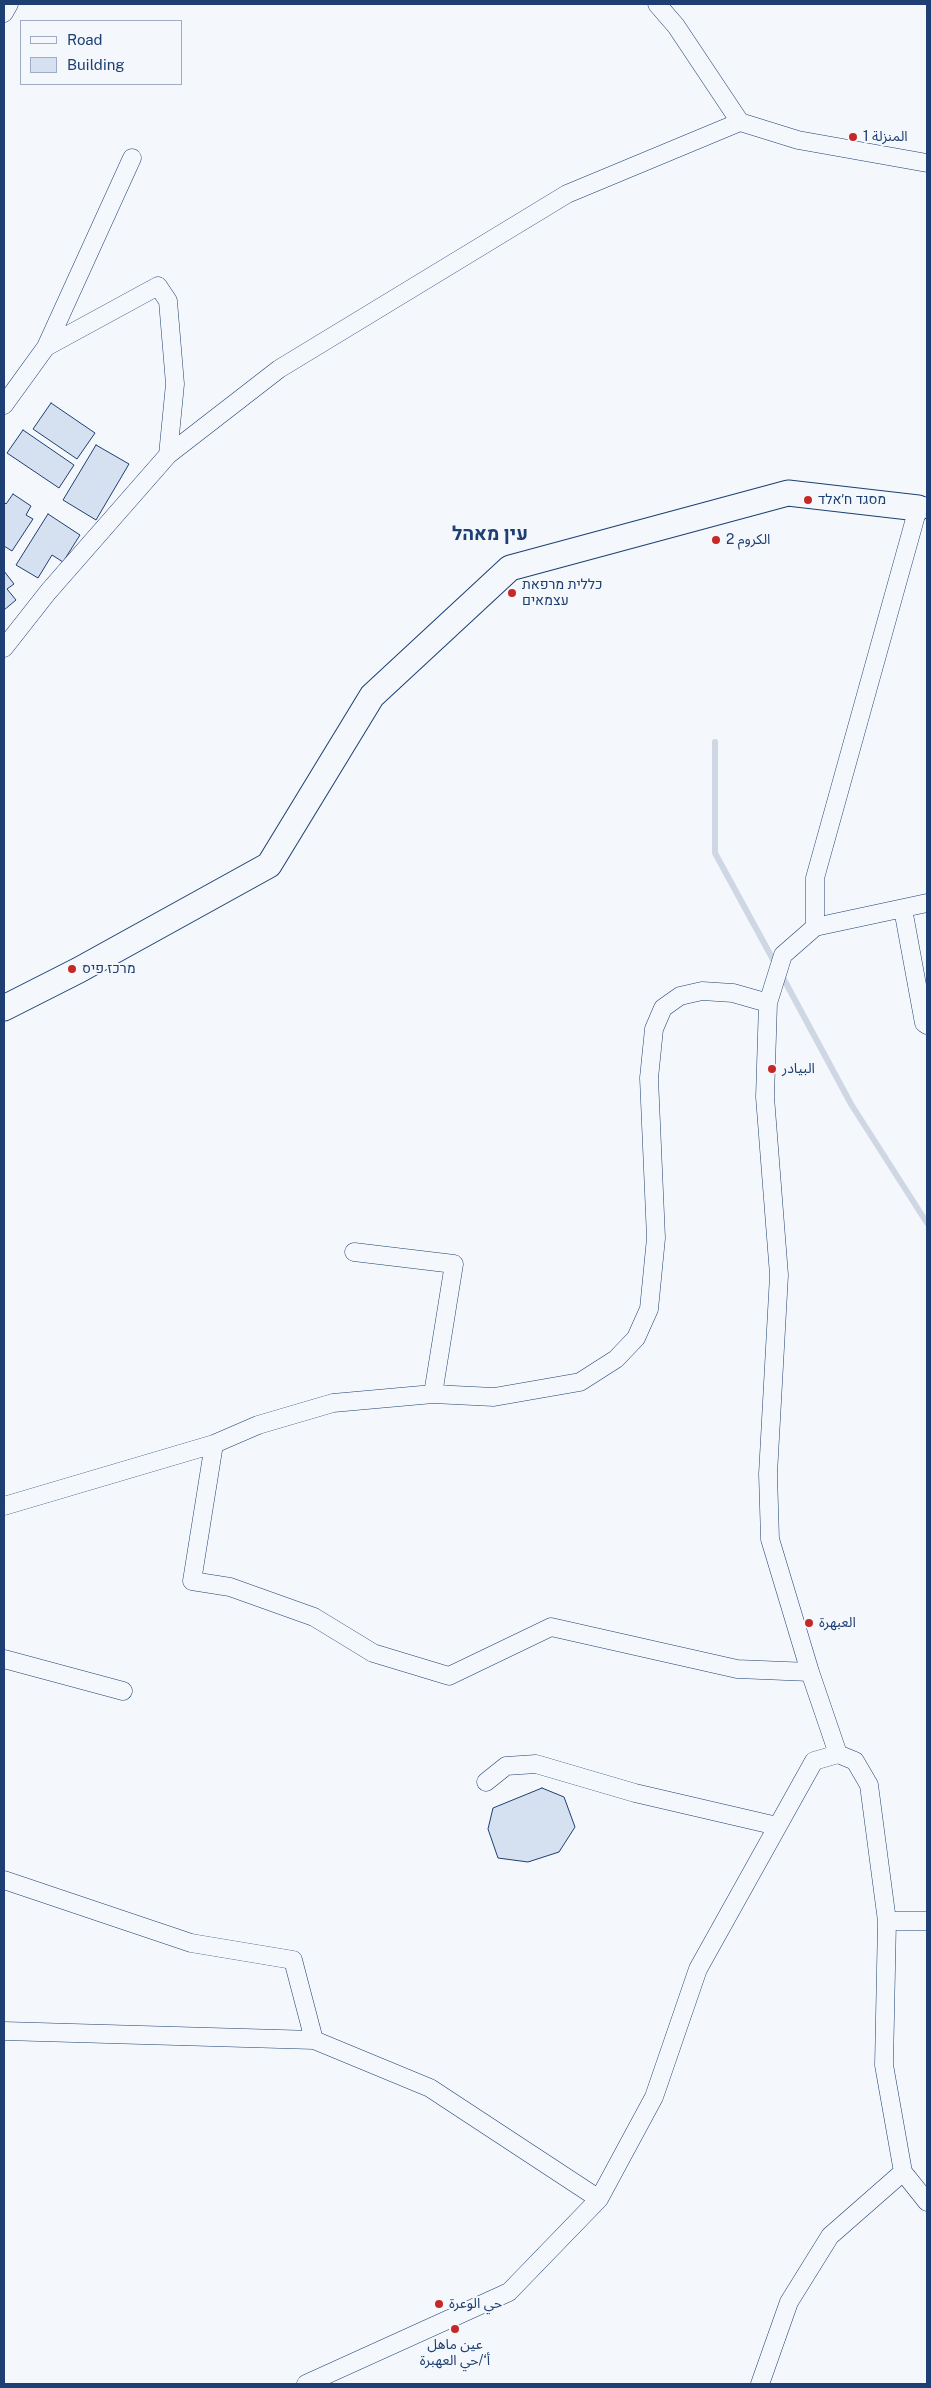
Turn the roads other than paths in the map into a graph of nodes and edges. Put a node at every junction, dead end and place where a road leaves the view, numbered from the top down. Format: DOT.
graph roads {
  1 [pos="9,4"];
  2 [pos="657,4"];
  3 [pos="4,13"];
  4 [pos="740,122"];
  5 [pos="132,158"];
  6 [pos="927,163"];
  7 [pos="46,347"];
  8 [pos="4,405"];
  9 [pos="168,455"];
  10 [pos="922,507"];
  11 [pos="4,648"];
  12 [pos="927,903"];
  13 [pos="903,909"];
  14 [pos="815,927"];
  15 [pos="5,1004"];
  16 [pos="768,1004"];
  17 [pos="927,1025"];
  18 [pos="354,1252"];
  19 [pos="433,1394"];
  20 [pos="214,1444"];
  21 [pos="4,1506"];
  22 [pos="4,1659"];
  23 [pos="810,1672"];
  24 [pos="123,1691"];
  25 [pos="838,1754"];
  26 [pos="486,1782"];
  27 [pos="777,1826"];
  28 [pos="4,1880"];
  29 [pos="887,1921"];
  30 [pos="927,1921"];
  31 [pos="4,2031"];
  32 [pos="314,2040"];
  33 [pos="903,2172"];
  34 [pos="599,2199"];
  35 [pos="927,2202"];
  36 [pos="306,2384"];
  37 [pos="760,2384"];
  1 -- 3 [label="street"];
  2 -- 4 [label="street"];
  4 -- 6 [label="street"];
  4 -- 9 [label="street"];
  5 -- 7 [label="street"];
  7 -- 8 [label="street"];
  7 -- 9 [label="street"];
  9 -- 11 [label="street"];
  10 -- 14 [label="street"];
  10 -- 15 [label="street"];
  12 -- 13 [label="street"];
  13 -- 14 [label="street"];
  13 -- 17 [label="street"];
  14 -- 16 [label="street"];
  16 -- 19 [label="street"];
  16 -- 23 [label="street"];
  18 -- 19 [label="street"];
  19 -- 20 [label="street"];
  20 -- 21 [label="street"];
  20 -- 23 [label="street"];
  22 -- 24 [label="street"];
  23 -- 25 [label="street"];
  25 -- 27 [label="street"];
  25 -- 29 [label="street"];
  26 -- 27 [label="street"];
  27 -- 34 [label="street"];
  28 -- 32 [label="street"];
  29 -- 30 [label="street"];
  29 -- 33 [label="street"];
  31 -- 32 [label="street"];
  32 -- 34 [label="street"];
  33 -- 35 [label="street"];
  33 -- 37 [label="street"];
  34 -- 36 [label="street"];
}
